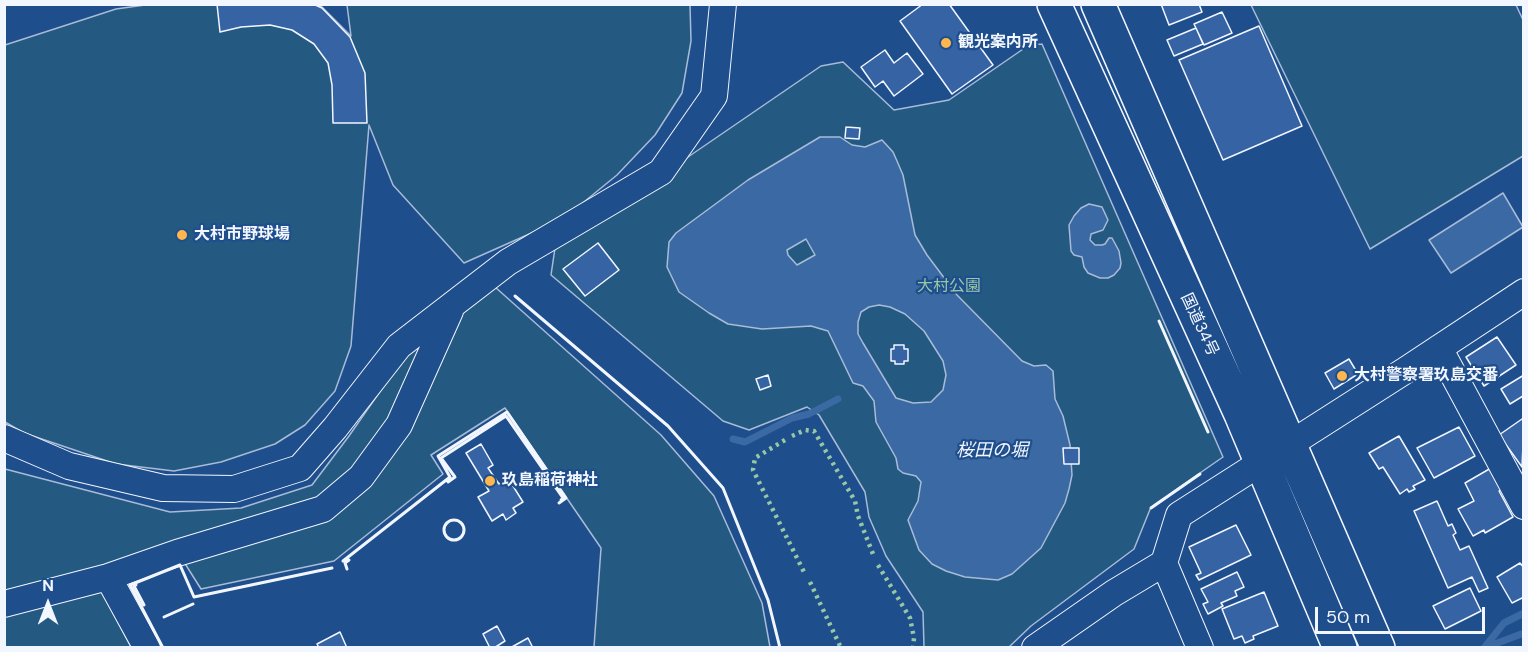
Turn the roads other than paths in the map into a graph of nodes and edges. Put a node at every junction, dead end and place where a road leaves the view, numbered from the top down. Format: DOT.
graph roads {
  1 [pos="723,4"];
  2 [pos="1054,4"];
  3 [pos="1098,4"];
  4 [pos="1524,292"];
  5 [pos="451,308"];
  6 [pos="1438,348"];
  7 [pos="4,438"];
  8 [pos="1290,445"];
  9 [pos="1262,462"];
  10 [pos="1524,506"];
  11 [pos="1164,563"];
  12 [pos="108,577"];
  13 [pos="4,604"];
  14 [pos="1334,636"];
  15 [pos="147,648"];
  16 [pos="1035,648"];
  17 [pos="1200,648"];
  18 [pos="1378,648"];
  1 -- 5 [label="street"];
  2 -- 9 [label="highway, 国道34号"];
  3 -- 8 [label="highway"];
  4 -- 6 [label="street"];
  5 -- 7 [label="street"];
  5 -- 12 [label="street"];
  6 -- 8 [label="street"];
  6 -- 10 [label="street"];
  8 -- 9 [label="street"];
  8 -- 18 [label="highway"];
  9 -- 11 [label="street"];
  9 -- 14 [label="highway, 国道34号"];
  11 -- 16 [label="street"];
  11 -- 17 [label="street"];
  12 -- 13 [label="street"];
  12 -- 15 [label="street"];
}
